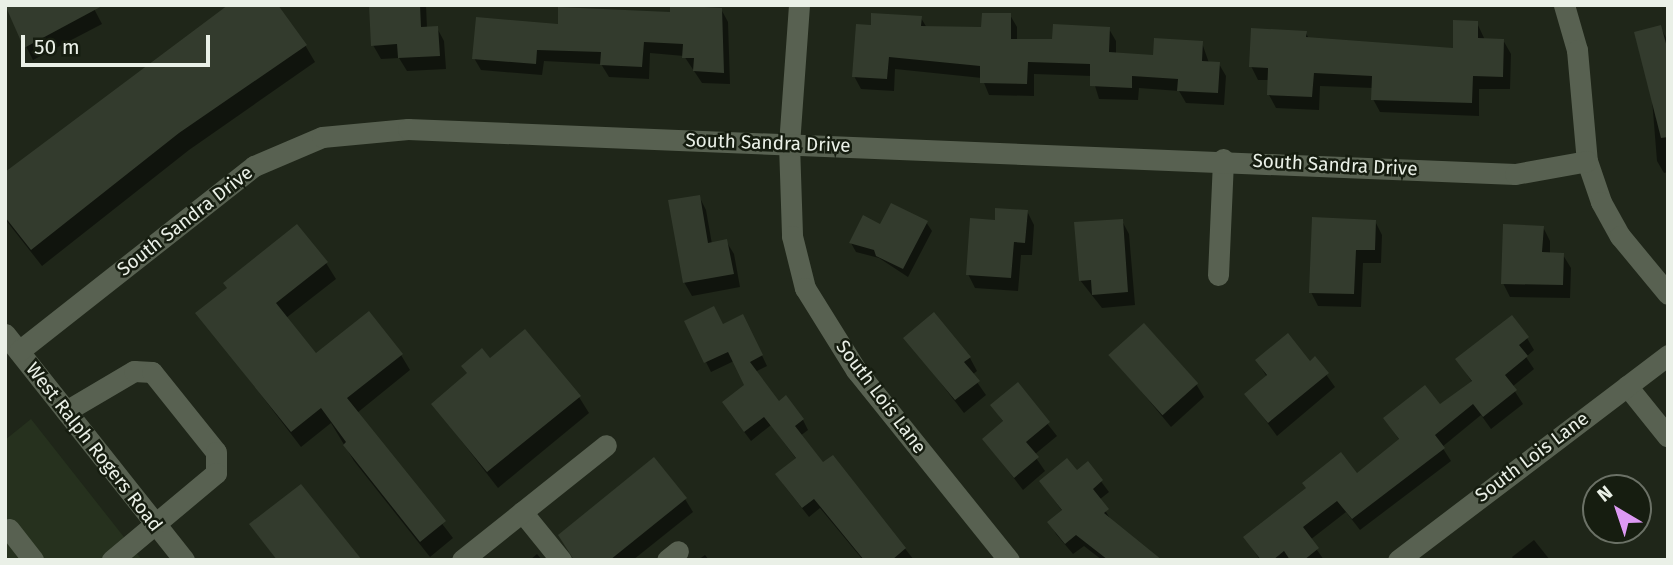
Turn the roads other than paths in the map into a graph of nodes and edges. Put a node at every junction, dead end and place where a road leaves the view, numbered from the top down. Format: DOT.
graph roads {
  1 [pos="799,5"];
  2 [pos="1564,5"];
  3 [pos="789,144"];
  4 [pos="1223,159"];
  5 [pos="1587,161"];
  6 [pos="1218,275"];
  7 [pos="1668,294"];
  8 [pos="5,334"];
  9 [pos="19,351"];
  10 [pos="1668,355"];
  11 [pos="1627,386"];
  12 [pos="66,411"];
  13 [pos="1668,437"];
  14 [pos="606,445"];
  15 [pos="522,512"];
  16 [pos="156,525"];
  17 [pos="9,529"];
  18 [pos="33,560"];
  19 [pos="112,560"];
  20 [pos="184,560"];
  21 [pos="462,560"];
  22 [pos="561,560"];
  23 [pos="1009,560"];
  24 [pos="1398,560"];
  1 -- 3 [label="street, South Lois Lane"];
  2 -- 5 [label="street"];
  3 -- 4 [label="street, South Sandra Drive"];
  3 -- 9 [label="street, South Sandra Drive"];
  3 -- 23 [label="street, South Lois Lane"];
  4 -- 5 [label="street, South Sandra Drive"];
  4 -- 6 [label="street"];
  5 -- 7 [label="street"];
  8 -- 9 [label="street, West Ralph Rogers Road"];
  9 -- 12 [label="street, West Ralph Rogers Road"];
  10 -- 11 [label="street, South Lois Lane"];
  11 -- 13 [label="street"];
  11 -- 24 [label="street, South Lois Lane"];
  12 -- 16 [label="street, West Ralph Rogers Road"];
  12 -- 16 [label="street"];
  14 -- 15 [label="street"];
  15 -- 21 [label="street"];
  15 -- 22 [label="street"];
  16 -- 19 [label="street"];
  16 -- 20 [label="street, West Ralph Rogers Road"];
  17 -- 18 [label="street"];
}
